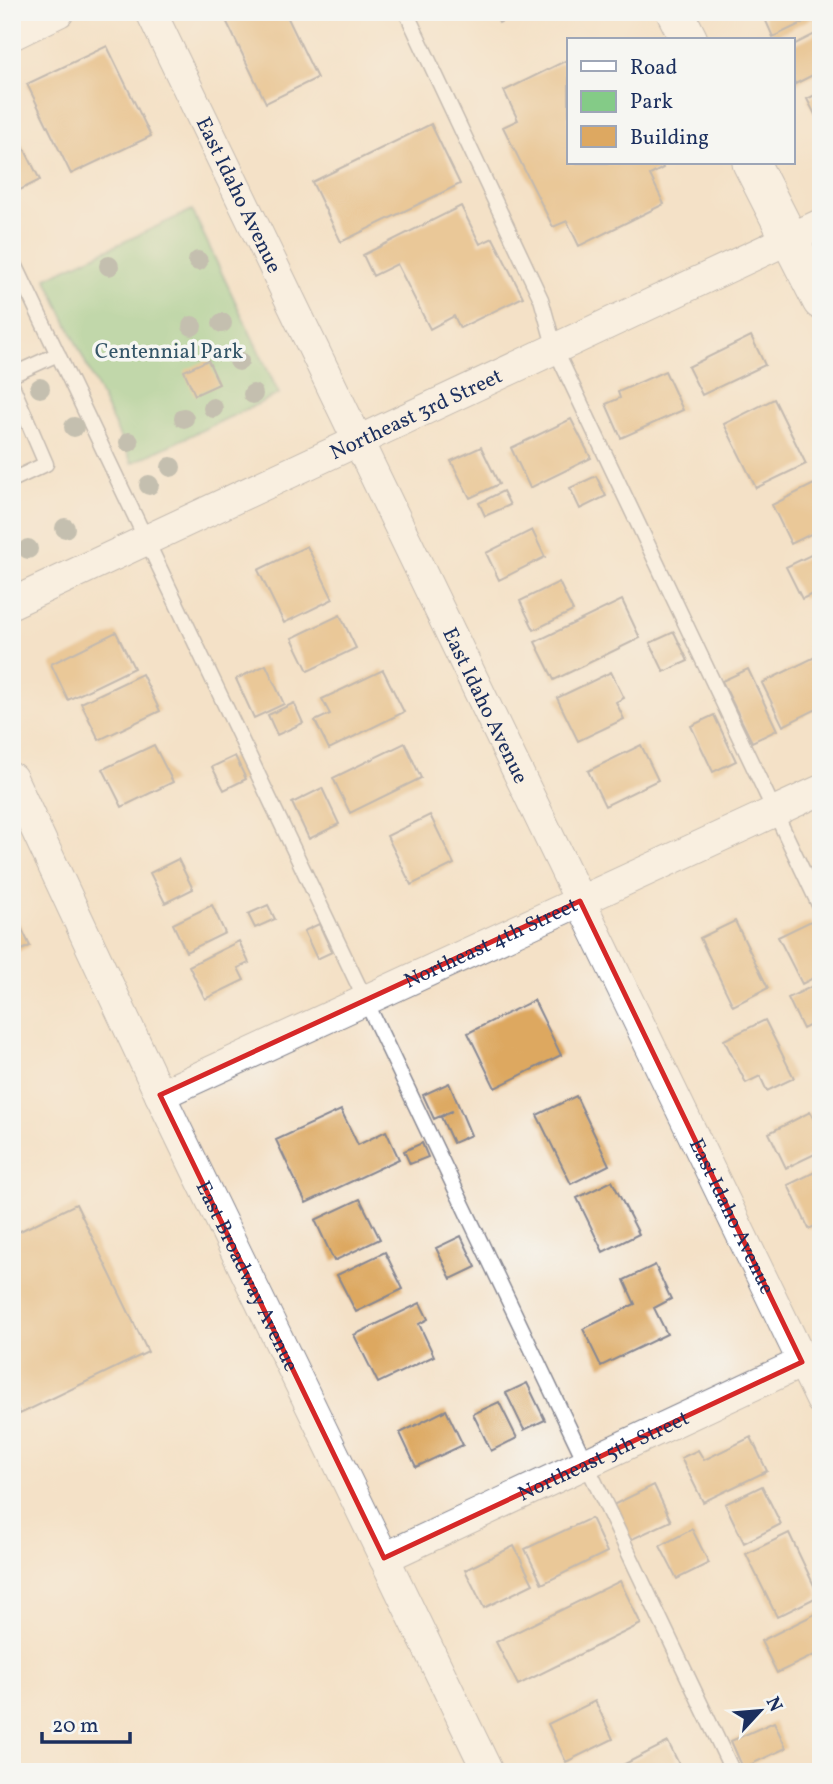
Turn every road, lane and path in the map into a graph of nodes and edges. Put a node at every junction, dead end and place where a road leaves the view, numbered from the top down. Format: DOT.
graph roads {
  1 [pos="59,12"];
  2 [pos="151,12"];
  3 [pos="406,12"];
  4 [pos="675,12"];
  5 [pos="12,35"];
  6 [pos="688,38"];
  7 [pos="752,164"];
  8 [pos="805,231"];
  9 [pos="12,258"];
  10 [pos="821,301"];
  11 [pos="555,349"];
  12 [pos="58,354"];
  13 [pos="12,374"];
  14 [pos="12,385"];
  15 [pos="359,441"];
  16 [pos="12,480"];
  17 [pos="147,540"];
  18 [pos="12,603"];
  19 [pos="12,778"];
  20 [pos="821,790"];
  21 [pos="774,811"];
  22 [pos="580,901"];
  23 [pos="821,909"];
  24 [pos="366,1001"];
  25 [pos="160,1095"];
  26 [pos="812,1358"];
  27 [pos="821,1400"];
  28 [pos="586,1464"];
  29 [pos="384,1558"];
  30 [pos="488,1772"];
  31 [pos="733,1772"];
  1 -- 5 [label="street"];
  2 -- 15 [label="street, East Idaho Avenue"];
  3 -- 11 [label="lane"];
  4 -- 6 [label="street"];
  7 -- 8 [label="street"];
  8 -- 10 [label="street"];
  8 -- 11 [label="street, Northeast 3rd Street"];
  9 -- 12 [label="lane"];
  11 -- 15 [label="street, Northeast 3rd Street"];
  11 -- 21 [label="lane"];
  12 -- 13 [label="lane"];
  12 -- 17 [label="lane"];
  14 -- 16 [label="lane"];
  15 -- 17 [label="street, Northeast 3rd Street"];
  15 -- 22 [label="street, East Idaho Avenue"];
  17 -- 18 [label="street, Northeast 3rd Street"];
  17 -- 24 [label="lane"];
  19 -- 25 [label="street, East Broadway Avenue"];
  20 -- 21 [label="street, Northeast 4th Street"];
  21 -- 22 [label="street, Northeast 4th Street"];
  21 -- 23 [label="lane"];
  22 -- 24 [label="street, Northeast 4th Street"];
  22 -- 26 [label="street, East Idaho Avenue"];
  24 -- 25 [label="street, Northeast 4th Street"];
  24 -- 28 [label="lane"];
  25 -- 29 [label="street, East Broadway Avenue"];
  26 -- 27 [label="street, East Idaho Avenue"];
  26 -- 28 [label="street, Northeast 5th Street"];
  28 -- 29 [label="street, Northeast 5th Street"];
  28 -- 31 [label="lane"];
  29 -- 30 [label="street, East Broadway Avenue"];
}
